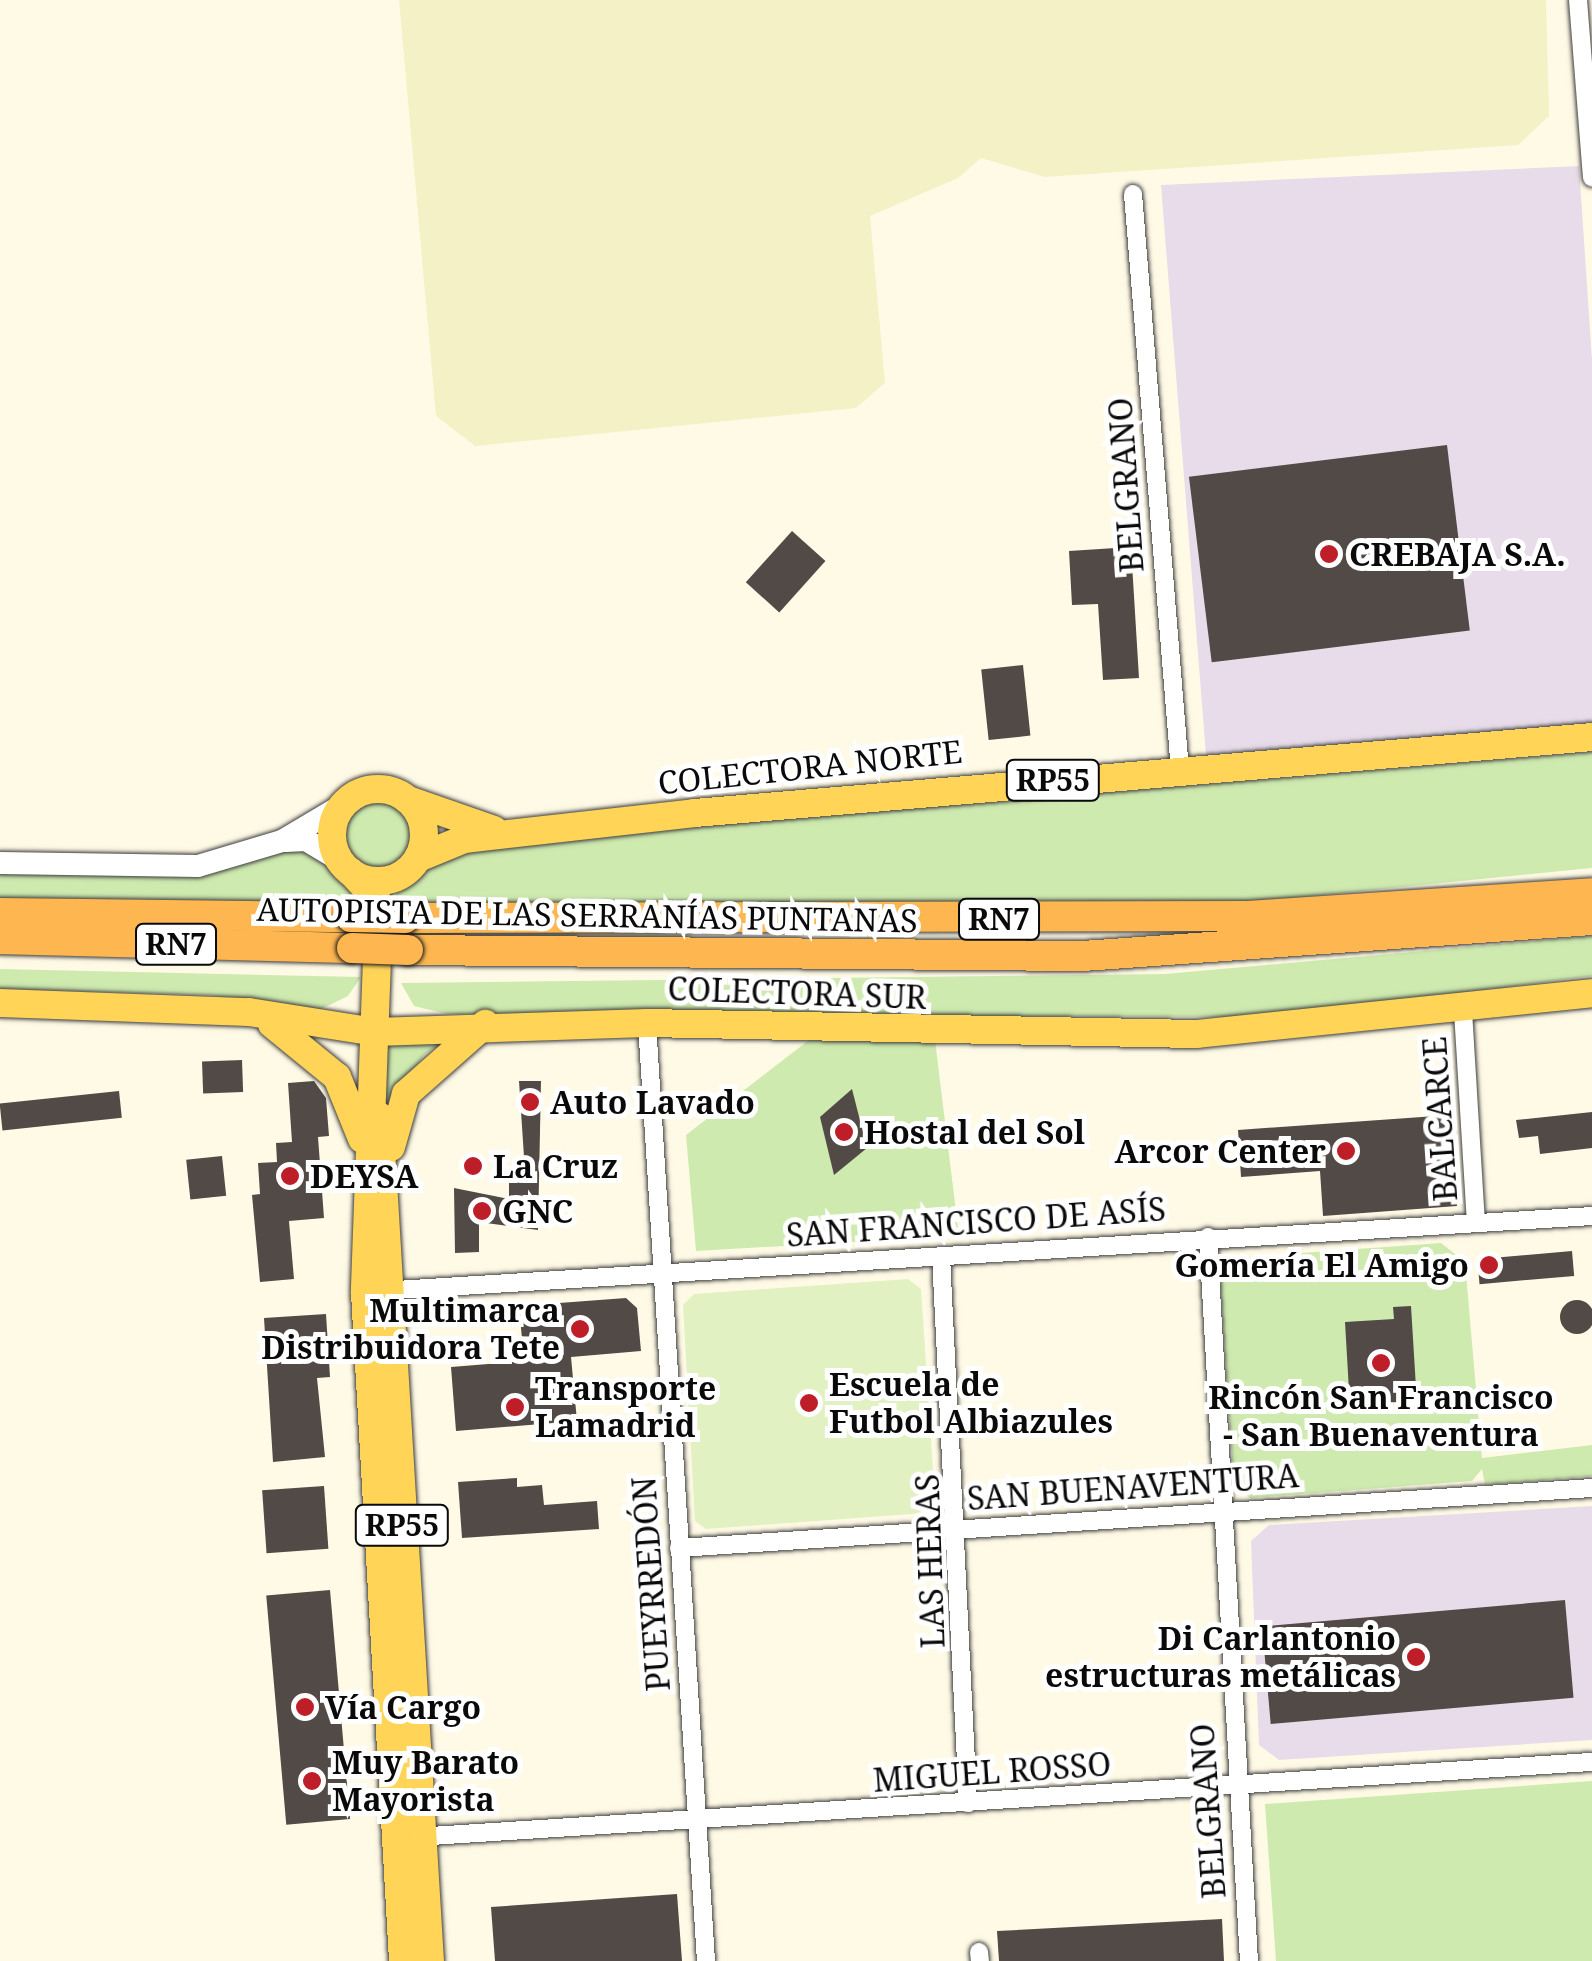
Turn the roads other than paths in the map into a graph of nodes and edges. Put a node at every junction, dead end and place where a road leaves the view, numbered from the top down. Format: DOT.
graph roads {
  1 [pos="1578,0"];
  2 [pos="1587,50"];
  3 [pos="1588,86"];
  4 [pos="1592,177"];
  5 [pos="1133,194"];
  6 [pos="1592,738"];
  7 [pos="1180,771"];
  8 [pos="408,800"];
  9 [pos="344,804"];
  10 [pos="515,834"];
  11 [pos="282,841"];
  12 [pos="0,863"];
  13 [pos="345,866"];
  14 [pos="411,866"];
  15 [pos="1592,892"];
  16 [pos="0,913"];
  17 [pos="1592,922"];
  18 [pos="361,932"];
  19 [pos="0,939"];
  20 [pos="1592,993"];
  21 [pos="0,1003"];
  22 [pos="1463,1011"];
  23 [pos="249,1012"];
  24 [pos="647,1022"];
  25 [pos="485,1024"];
  26 [pos="375,1032"];
  27 [pos="376,1165"];
  28 [pos="1592,1216"];
  29 [pos="1476,1222"];
  30 [pos="1208,1236"];
  31 [pos="941,1256"];
  32 [pos="662,1273"];
  33 [pos="376,1292"];
  34 [pos="1592,1488"];
  35 [pos="1223,1512"];
  36 [pos="960,1527"];
  37 [pos="678,1548"];
  38 [pos="1592,1762"];
  39 [pos="1235,1787"];
  40 [pos="968,1804"];
  41 [pos="697,1820"];
  42 [pos="408,1838"];
  43 [pos="403,1961"];
  44 [pos="430,1961"];
  45 [pos="706,1961"];
  46 [pos="1249,1961"];
  1 -- 2 [label="street"];
  2 -- 3 [label="street"];
  3 -- 4 [label="street"];
  5 -- 7 [label="street, BELGRANO"];
  6 -- 7 [label="main road, COLECTORA NORTE / RP55"];
  7 -- 10 [label="main road, COLECTORA NORTE / RP55"];
  8 -- 9 [label="main road, RP55"];
  8 -- 10 [label="main road, COLECTORA NORTE / RP55"];
  8 -- 14 [label="main road"];
  9 -- 11 [label="street"];
  9 -- 13 [label="main road"];
  10 -- 14 [label="main road, COLECTORA NORTE / RP55"];
  11 -- 12 [label="street"];
  11 -- 13 [label="street"];
  13 -- 14 [label="main road, RP55"];
  13 -- 18 [label="main road, RP55"];
  14 -- 18 [label="main road, RP55"];
  15 -- 18 [label="highway, AUTOPISTA DE LAS SERRANÍAS PUNTANAS / RN7, bridge"];
  16 -- 18 [label="highway, AUTOPISTA DE LAS SERRANÍAS PUNTANAS / RN7"];
  17 -- 18 [label="highway, AUTOPISTA DE LAS SERRANÍAS PUNTANAS / RN7, bridge"];
  18 -- 19 [label="highway, AUTOPISTA DE LAS SERRANÍAS PUNTANAS / RN7"];
  18 -- 26 [label="main road, RP55"];
  20 -- 22 [label="main road, COLECTORA SUR"];
  21 -- 23 [label="main road, COLECTORA SUR"];
  22 -- 24 [label="main road, COLECTORA SUR"];
  22 -- 29 [label="street, BALCARCE"];
  23 -- 26 [label="main road, COLECTORA SUR"];
  23 -- 27 [label="main road"];
  24 -- 25 [label="main road, COLECTORA SUR"];
  24 -- 32 [label="street, PUEYRREDÓN"];
  25 -- 26 [label="main road, COLECTORA SUR"];
  25 -- 27 [label="main road"];
  26 -- 27 [label="main road, RP55"];
  27 -- 33 [label="main road, RP55"];
  28 -- 29 [label="street, SAN FRANCISCO DE ASÍS"];
  29 -- 30 [label="street, SAN FRANCISCO DE ASÍS"];
  30 -- 31 [label="street, SAN FRANCISCO DE ASÍS"];
  30 -- 35 [label="street, BELGRANO"];
  31 -- 32 [label="street, SAN FRANCISCO DE ASÍS"];
  31 -- 36 [label="street, LAS HERAS"];
  32 -- 33 [label="street, SAN FRANCISCO DE ASÍS"];
  32 -- 37 [label="street, PUEYRREDÓN"];
  33 -- 42 [label="main road, RP55"];
  34 -- 35 [label="street, SAN BUENAVENTURA"];
  35 -- 36 [label="street, SAN BUENAVENTURA"];
  35 -- 39 [label="street, BELGRANO"];
  36 -- 37 [label="street, SAN BUENAVENTURA"];
  36 -- 40 [label="street, LAS HERAS"];
  37 -- 41 [label="street, PUEYRREDÓN"];
  38 -- 39 [label="street, MIGUEL ROSSO"];
  39 -- 40 [label="street, MIGUEL ROSSO"];
  39 -- 46 [label="street, BELGRANO"];
  40 -- 41 [label="street, MIGUEL ROSSO"];
  41 -- 42 [label="street, MIGUEL ROSSO"];
  41 -- 45 [label="street, PUEYRREDÓN"];
  42 -- 43 [label="main road, RP55"];
  42 -- 44 [label="main road, RP55"];
}
